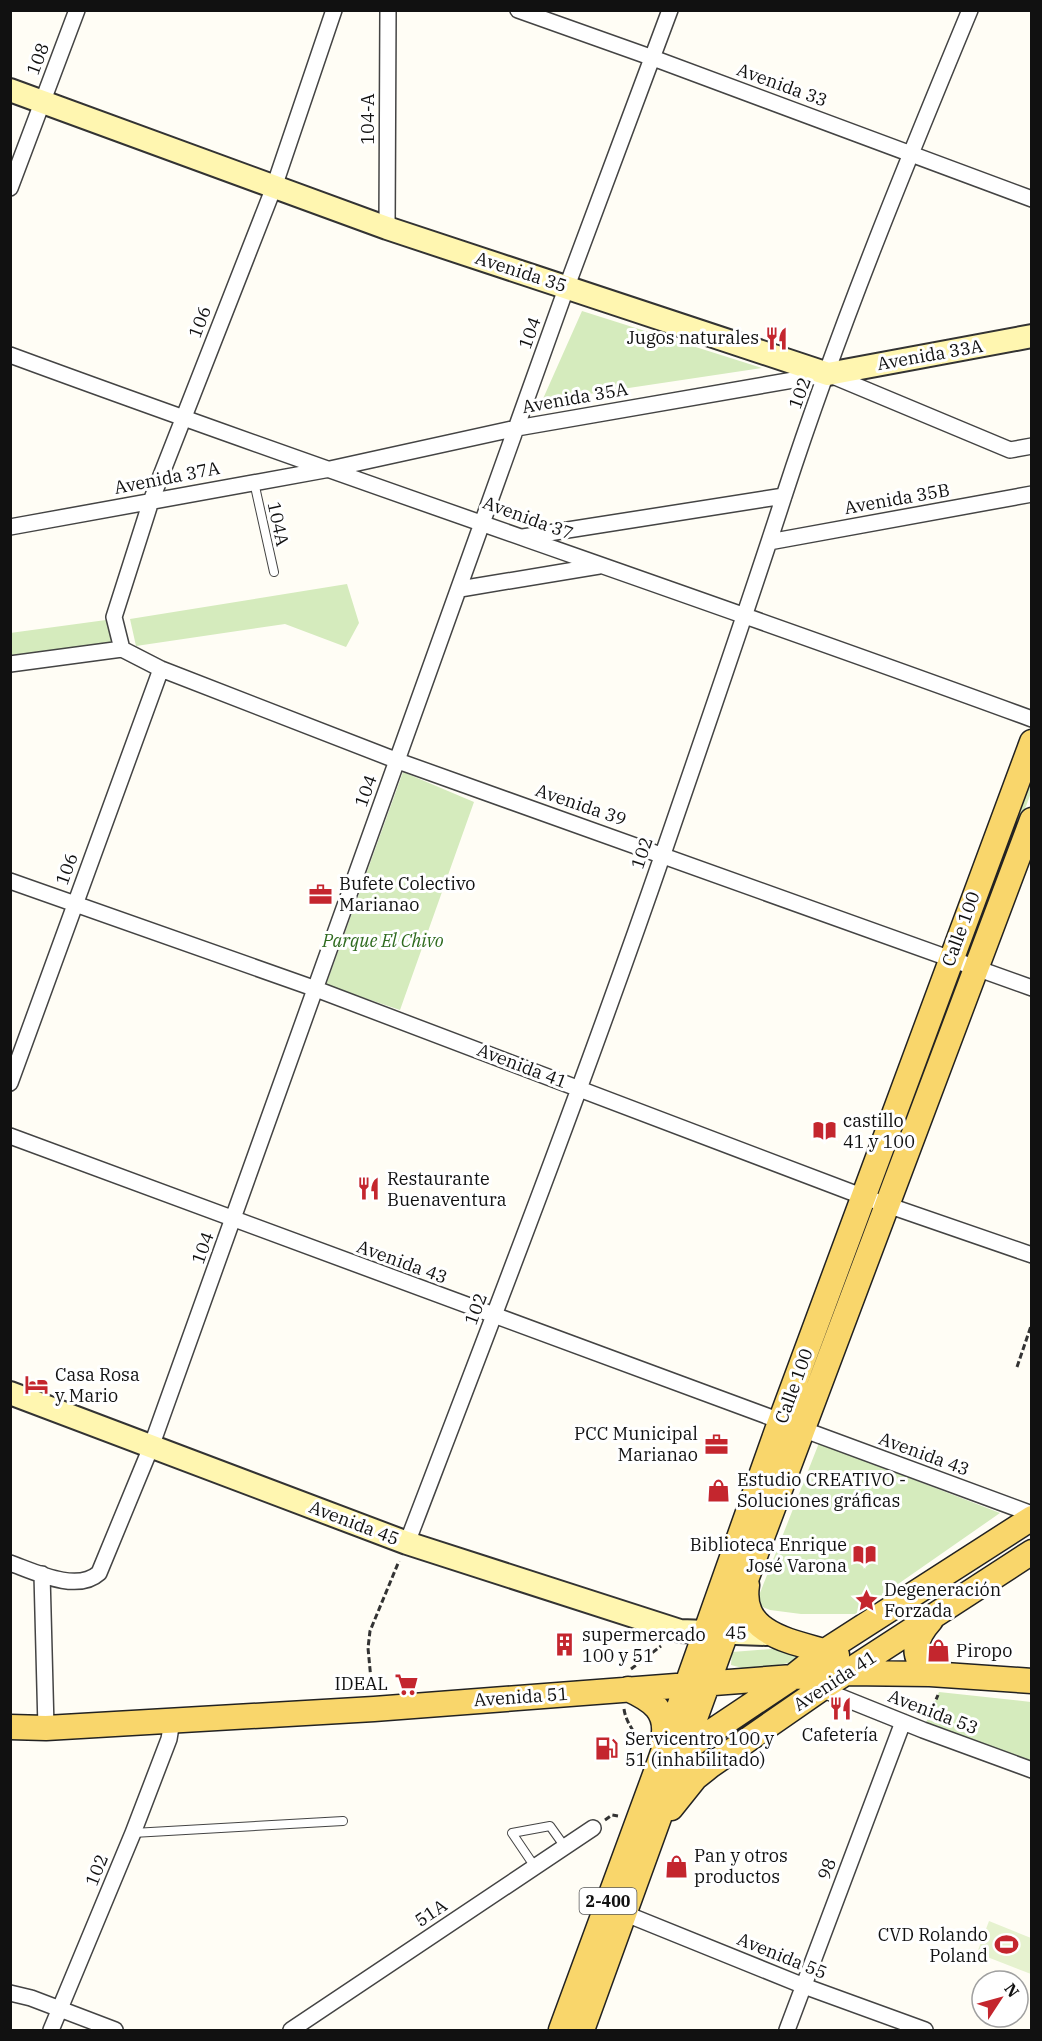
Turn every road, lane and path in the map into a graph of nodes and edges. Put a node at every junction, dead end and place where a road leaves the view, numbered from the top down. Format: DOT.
graph roads {
  1 [pos="77,10"];
  2 [pos="334,10"];
  3 [pos="388,10"];
  4 [pos="518,10"];
  5 [pos="670,10"];
  6 [pos="970,10"];
  7 [pos="653,58"];
  8 [pos="10,90"];
  9 [pos="43,102"];
  10 [pos="911,153"];
  11 [pos="274,187"];
  12 [pos="10,188"];
  13 [pos="1032,199"];
  14 [pos="387,228"];
  15 [pos="567,286"];
  16 [pos="1032,336"];
  17 [pos="10,355"];
  18 [pos="828,374"];
  19 [pos="184,419"];
  20 [pos="517,428"];
  21 [pos="1032,446"];
  22 [pos="330,469"];
  23 [pos="254,482"];
  24 [pos="1032,494"];
  25 [pos="784,496"];
  26 [pos="151,501"];
  27 [pos="484,522"];
  28 [pos="10,527"];
  29 [pos="521,537"];
  30 [pos="769,542"];
  31 [pos="602,565"];
  32 [pos="273,572"];
  33 [pos="460,589"];
  34 [pos="743,613"];
  35 [pos="122,649"];
  36 [pos="10,664"];
  37 [pos="161,669"];
  38 [pos="1032,718"];
  39 [pos="1032,742"];
  40 [pos="398,761"];
  41 [pos="1032,820"];
  42 [pos="663,854"];
  43 [pos="10,881"];
  44 [pos="75,905"];
  45 [pos="951,958"];
  46 [pos="977,968"];
  47 [pos="1032,988"];
  48 [pos="316,989"];
  49 [pos="10,1083"];
  50 [pos="578,1088"];
  51 [pos="10,1136"];
  52 [pos="864,1197"];
  53 [pos="887,1205"];
  54 [pos="234,1220"];
  55 [pos="1032,1255"];
  56 [pos="494,1317"];
  57 [pos="1032,1323"];
  58 [pos="1017,1367"];
  59 [pos="10,1393"];
  60 [pos="791,1426"];
  61 [pos="151,1447"];
  62 [pos="1032,1516"];
  63 [pos="407,1543"];
  64 [pos="1032,1552"];
  65 [pos="10,1563"];
  66 [pos="42,1574"];
  67 [pos="747,1581"];
  68 [pos="878,1617"];
  69 [pos="933,1617"];
  70 [pos="680,1631"];
  71 [pos="716,1633"];
  72 [pos="773,1635"];
  73 [pos="825,1651"];
  74 [pos="854,1668"];
  75 [pos="790,1679"];
  76 [pos="1032,1681"];
  77 [pos="698,1683"];
  78 [pos="933,1686"];
  79 [pos="625,1689"];
  80 [pos="821,1689"];
  81 [pos="374,1709"];
  82 [pos="172,1721"];
  83 [pos="903,1722"];
  84 [pos="10,1726"];
  85 [pos="46,1728"];
  86 [pos="685,1749"];
  87 [pos="649,1763"];
  88 [pos="1032,1770"];
  89 [pos="620,1816"];
  90 [pos="343,1821"];
  91 [pos="616,1826"];
  92 [pos="593,1828"];
  93 [pos="656,1830"];
  94 [pos="133,1833"];
  95 [pos="564,1847"];
  96 [pos="535,1868"];
  97 [pos="626,1914"];
  98 [pos="804,1986"];
  99 [pos="10,1993"];
  100 [pos="61,2009"];
  101 [pos="51,2031"];
  102 [pos="115,2031"];
  103 [pos="291,2031"];
  104 [pos="561,2031"];
  105 [pos="582,2031"];
  106 [pos="787,2031"];
  107 [pos="925,2031"];
  1 -- 9 [label="street, 108"];
  2 -- 11 [label="street, 106"];
  3 -- 14 [label="street, 104-A"];
  4 -- 7 [label="street, Avenida 33"];
  5 -- 7 [label="street, 104"];
  6 -- 10 [label="street, 102"];
  7 -- 10 [label="street, Avenida 33"];
  7 -- 15 [label="street, 104"];
  8 -- 9 [label="street, Avenida 35"];
  9 -- 11 [label="street, Avenida 35"];
  9 -- 12 [label="street, 108"];
  10 -- 13 [label="street, Avenida 33"];
  10 -- 18 [label="street, 102"];
  11 -- 14 [label="street, Avenida 35"];
  11 -- 19 [label="street, 106"];
  14 -- 15 [label="street, Avenida 35"];
  15 -- 18 [label="street, Avenida 35"];
  15 -- 20 [label="street, 104"];
  16 -- 18 [label="street, Avenida 33A"];
  17 -- 19 [label="street, Avenida 37"];
  18 -- 20 [label="street, Avenida 35A"];
  18 -- 21 [label="street, Avenida 35"];
  18 -- 25 [label="street, 102"];
  19 -- 22 [label="street, Avenida 37"];
  19 -- 26 [label="street, 106"];
  20 -- 22 [label="street, Avenida 35A"];
  20 -- 27 [label="street, 104"];
  22 -- 23 [label="street, Avenida 37A"];
  22 -- 27 [label="street, Avenida 37"];
  23 -- 26 [label="street, Avenida 37A"];
  23 -- 32 [label="lane, 104A"];
  24 -- 30 [label="street, Avenida 35B"];
  25 -- 29 [label="street"];
  25 -- 30 [label="street, 102"];
  26 -- 28 [label="street, Avenida 37A"];
  26 -- 35 [label="street, 106"];
  27 -- 29 [label="street, Avenida 37"];
  27 -- 33 [label="street, 104"];
  29 -- 31 [label="street, Avenida 37"];
  30 -- 34 [label="street, 102"];
  31 -- 33 [label="street"];
  31 -- 34 [label="street, Avenida 37"];
  33 -- 40 [label="street, 104"];
  34 -- 38 [label="street, Avenida 37"];
  34 -- 42 [label="street, 102"];
  35 -- 36 [label="street"];
  35 -- 37 [label="street, Avenida 39"];
  37 -- 40 [label="street, Avenida 39"];
  37 -- 44 [label="street, 106"];
  39 -- 45 [label="main road, Calle 100"];
  40 -- 42 [label="street, Avenida 39"];
  40 -- 48 [label="street, 104"];
  41 -- 46 [label="main road, Calle 100"];
  42 -- 45 [label="street, Avenida 39"];
  42 -- 50 [label="street, 102"];
  43 -- 44 [label="street, Avenida 41"];
  44 -- 48 [label="street, Avenida 41"];
  44 -- 49 [label="street, 106"];
  45 -- 46 [label="street, Avenida 39"];
  45 -- 52 [label="main road, Calle 100"];
  46 -- 47 [label="street, Avenida 39"];
  46 -- 53 [label="main road, Calle 100"];
  48 -- 50 [label="street, Avenida 41"];
  48 -- 54 [label="street, 104"];
  50 -- 52 [label="street, Avenida 41"];
  50 -- 56 [label="street, 102"];
  51 -- 54 [label="street, Avenida 43"];
  52 -- 53 [label="street, Avenida 41"];
  52 -- 60 [label="main road, Calle 100"];
  53 -- 55 [label="street, Avenida 41"];
  53 -- 60 [label="main road, Calle 100"];
  54 -- 56 [label="street, Avenida 43"];
  54 -- 61 [label="street, 104"];
  56 -- 60 [label="street, Avenida 43"];
  56 -- 63 [label="street, 102"];
  57 -- 58 [label="path"];
  59 -- 61 [label="street, Avenida 45"];
  60 -- 62 [label="street, Avenida 43"];
  60 -- 67 [label="main road, Calle 100"];
  60 -- 71 [label="main road, Calle 100"];
  61 -- 63 [label="street, Avenida 45"];
  61 -- 66 [label="street, 104"];
  62 -- 68 [label="main road, Avenida 41"];
  63 -- 70 [label="street, Avenida 45"];
  63 -- 81 [label="path"];
  64 -- 69 [label="main road, Avenida 41"];
  65 -- 66 [label="street"];
  66 -- 85 [label="street"];
  67 -- 71 [label="main road, Calle 100"];
  67 -- 72 [label="main road"];
  68 -- 72 [label="main road"];
  68 -- 73 [label="main road, Avenida 41"];
  69 -- 74 [label="main road, Avenida 41"];
  69 -- 78 [label="main road"];
  70 -- 71 [label="street, Avenida 45"];
  70 -- 79 [label="path"];
  71 -- 72 [label="street, 45"];
  71 -- 77 [label="main road, Calle 100"];
  72 -- 73 [label="main road"];
  73 -- 74 [label="main road"];
  73 -- 75 [label="main road, Avenida 41"];
  74 -- 75 [label="main road, Avenida 51"];
  74 -- 78 [label="main road, Avenida 51"];
  74 -- 80 [label="main road, Avenida 41"];
  75 -- 77 [label="main road, Avenida 51"];
  75 -- 80 [label="street, Avenida 53"];
  75 -- 86 [label="main road, Avenida 41"];
  76 -- 78 [label="main road, Avenida 51"];
  77 -- 79 [label="main road, Avenida 51"];
  77 -- 86 [label="main road, Calle 100 / 2-400"];
  77 -- 87 [label="main road, Calle 100 / 2-400"];
  79 -- 81 [label="main road, Avenida 51"];
  79 -- 87 [label="path"];
  79 -- 87 [label="main road"];
  80 -- 83 [label="street, Avenida 53"];
  80 -- 93 [label="main road, Avenida 41"];
  81 -- 82 [label="main road, Avenida 51"];
  82 -- 85 [label="main road, Avenida 51"];
  82 -- 94 [label="street, 102"];
  83 -- 88 [label="street, Avenida 53"];
  83 -- 98 [label="street, 98"];
  84 -- 85 [label="main road, Avenida 51"];
  86 -- 87 [label="main road, Avenida 41"];
  86 -- 93 [label="main road, Calle 100 / 2-400"];
  87 -- 104 [label="main road, Calle 100 / 2-400"];
  89 -- 91 [label="path"];
  90 -- 94 [label="lane"];
  92 -- 95 [label="street, 51A"];
  93 -- 97 [label="main road, Calle 100 / 2-400"];
  94 -- 100 [label="street, 102"];
  95 -- 96 [label="street, 51A"];
  95 -- 96 [label="lane"];
  96 -- 103 [label="street, 51A"];
  97 -- 98 [label="street, Avenida 55"];
  97 -- 105 [label="main road, Calle 100 / 2-400"];
  98 -- 106 [label="street, 98"];
  98 -- 107 [label="street, Avenida 55"];
  99 -- 100 [label="street"];
  100 -- 101 [label="street, 102"];
  100 -- 102 [label="street"];
}
